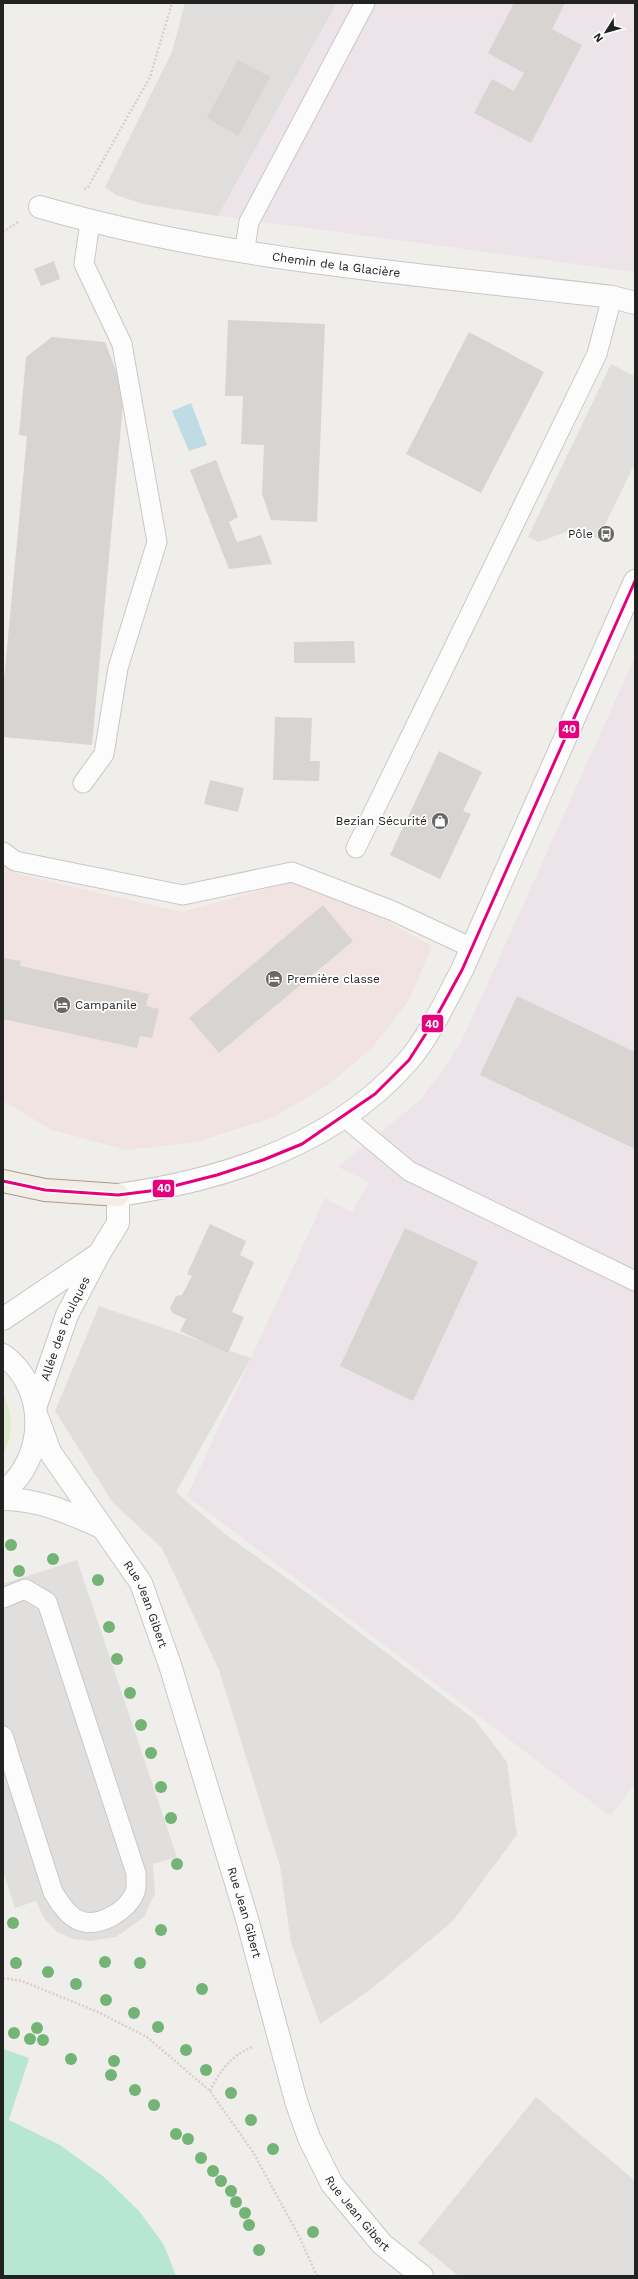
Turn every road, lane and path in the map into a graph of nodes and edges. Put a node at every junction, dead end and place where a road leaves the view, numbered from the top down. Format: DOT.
graph roads {
  1 [pos="172,3"];
  2 [pos="365,3"];
  3 [pos="81,190"];
  4 [pos="40,207"];
  5 [pos="90,222"];
  6 [pos="244,253"];
  7 [pos="612,297"];
  8 [pos="635,303"];
  9 [pos="635,581"];
  10 [pos="83,783"];
  11 [pos="356,848"];
  12 [pos="3,852"];
  13 [pos="472,948"];
  14 [pos="343,1116"];
  15 [pos="3,1168"];
  16 [pos="3,1181"];
  17 [pos="45,1190"];
  18 [pos="118,1195"];
  19 [pos="98,1254"];
  20 [pos="635,1282"];
  21 [pos="3,1319"];
  22 [pos="3,1355"];
  23 [pos="36,1412"];
  24 [pos="3,1492"];
  25 [pos="3,1499"];
  26 [pos="101,1527"];
  27 [pos="3,1598"];
  28 [pos="3,1736"];
  29 [pos="3,1978"];
  30 [pos="258,2045"];
  31 [pos="210,2091"];
  32 [pos="317,2276"];
  33 [pos="422,2276"];
  1 -- 3 [label="path"];
  2 -- 6 [label="lane"];
  4 -- 5 [label="street, Chemin de la Glacière"];
  5 -- 6 [label="street, Chemin de la Glacière"];
  5 -- 10 [label="lane"];
  6 -- 7 [label="street, Chemin de la Glacière"];
  7 -- 8 [label="street, Chemin de la Glacière"];
  7 -- 11 [label="lane"];
  9 -- 13 [label="street"];
  12 -- 13 [label="lane"];
  13 -- 14 [label="street"];
  14 -- 18 [label="street"];
  14 -- 20 [label="lane"];
  15 -- 17 [label="main road"];
  16 -- 17 [label="main road"];
  17 -- 18 [label="main road"];
  18 -- 19 [label="street, Allée des Foulques"];
  19 -- 21 [label="street, Allée des Foulques"];
  19 -- 23 [label="street, Allée des Foulques"];
  22 -- 23 [label="street, Allée des Foulques"];
  23 -- 24 [label="street, Allée des Foulques"];
  23 -- 26 [label="street, Rue Jean Gibert"];
  25 -- 26 [label="street"];
  26 -- 33 [label="street, Rue Jean Gibert"];
  27 -- 28 [label="lane"];
  29 -- 31 [label="path"];
  30 -- 31 [label="path"];
  31 -- 32 [label="path"];
}
